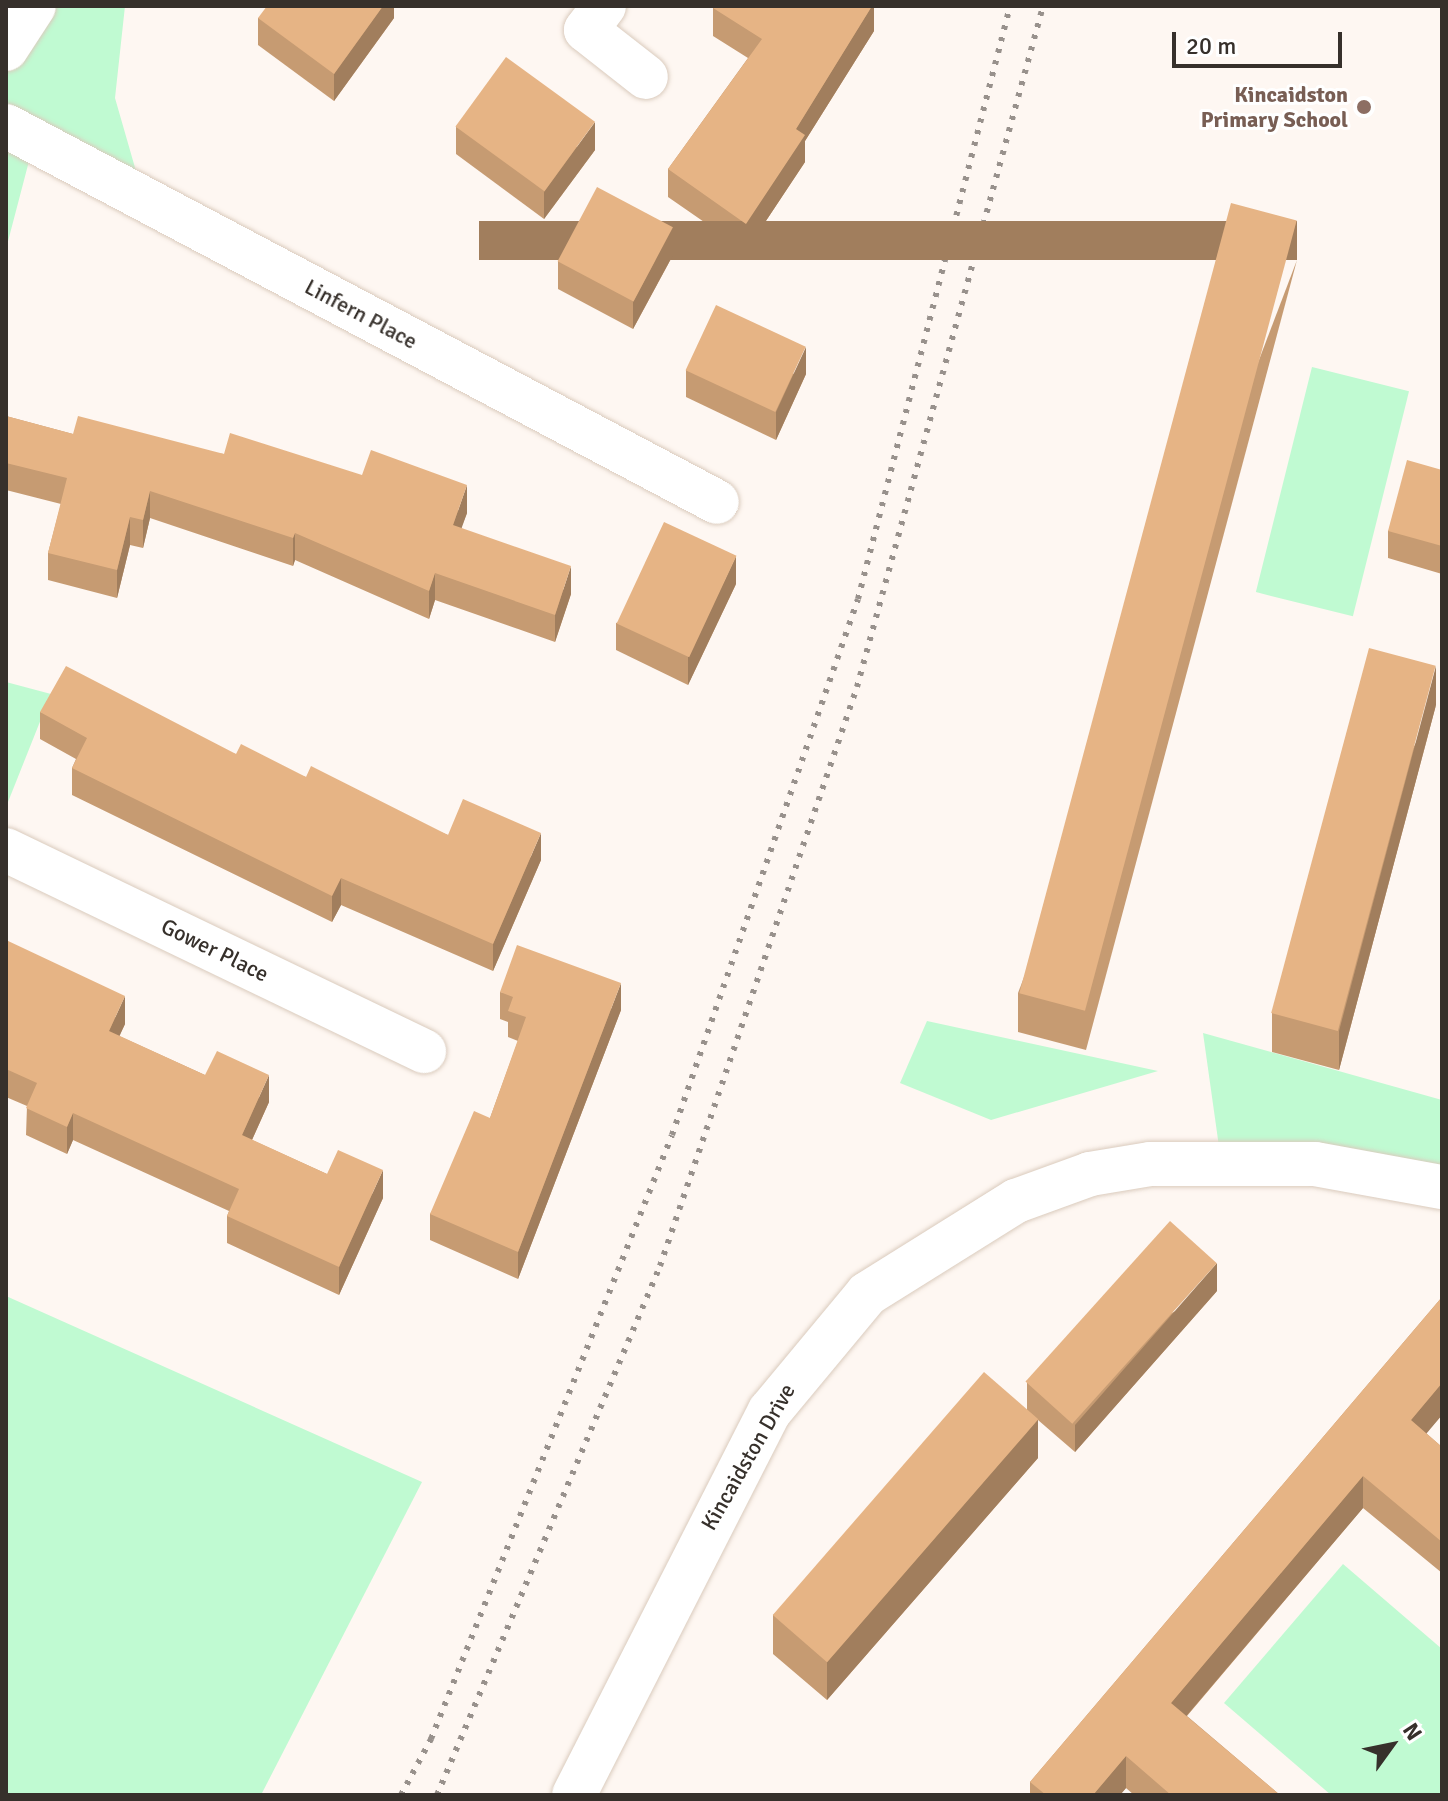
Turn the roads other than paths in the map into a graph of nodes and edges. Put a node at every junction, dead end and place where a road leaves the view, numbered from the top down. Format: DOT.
graph roads {
  1 [pos="34,6"];
  2 [pos="604,6"];
  3 [pos="6,49"];
  4 [pos="646,77"];
  5 [pos="6,126"];
  6 [pos="717,502"];
  7 [pos="6,850"];
  8 [pos="424,1051"];
  9 [pos="1442,1187"];
  10 [pos="574,1795"];
  1 -- 3 [label="street"];
  2 -- 4 [label="street"];
  5 -- 6 [label="street, Linfern Place"];
  7 -- 8 [label="street, Gower Place"];
  9 -- 10 [label="street, Kincaidston Drive"];
}
